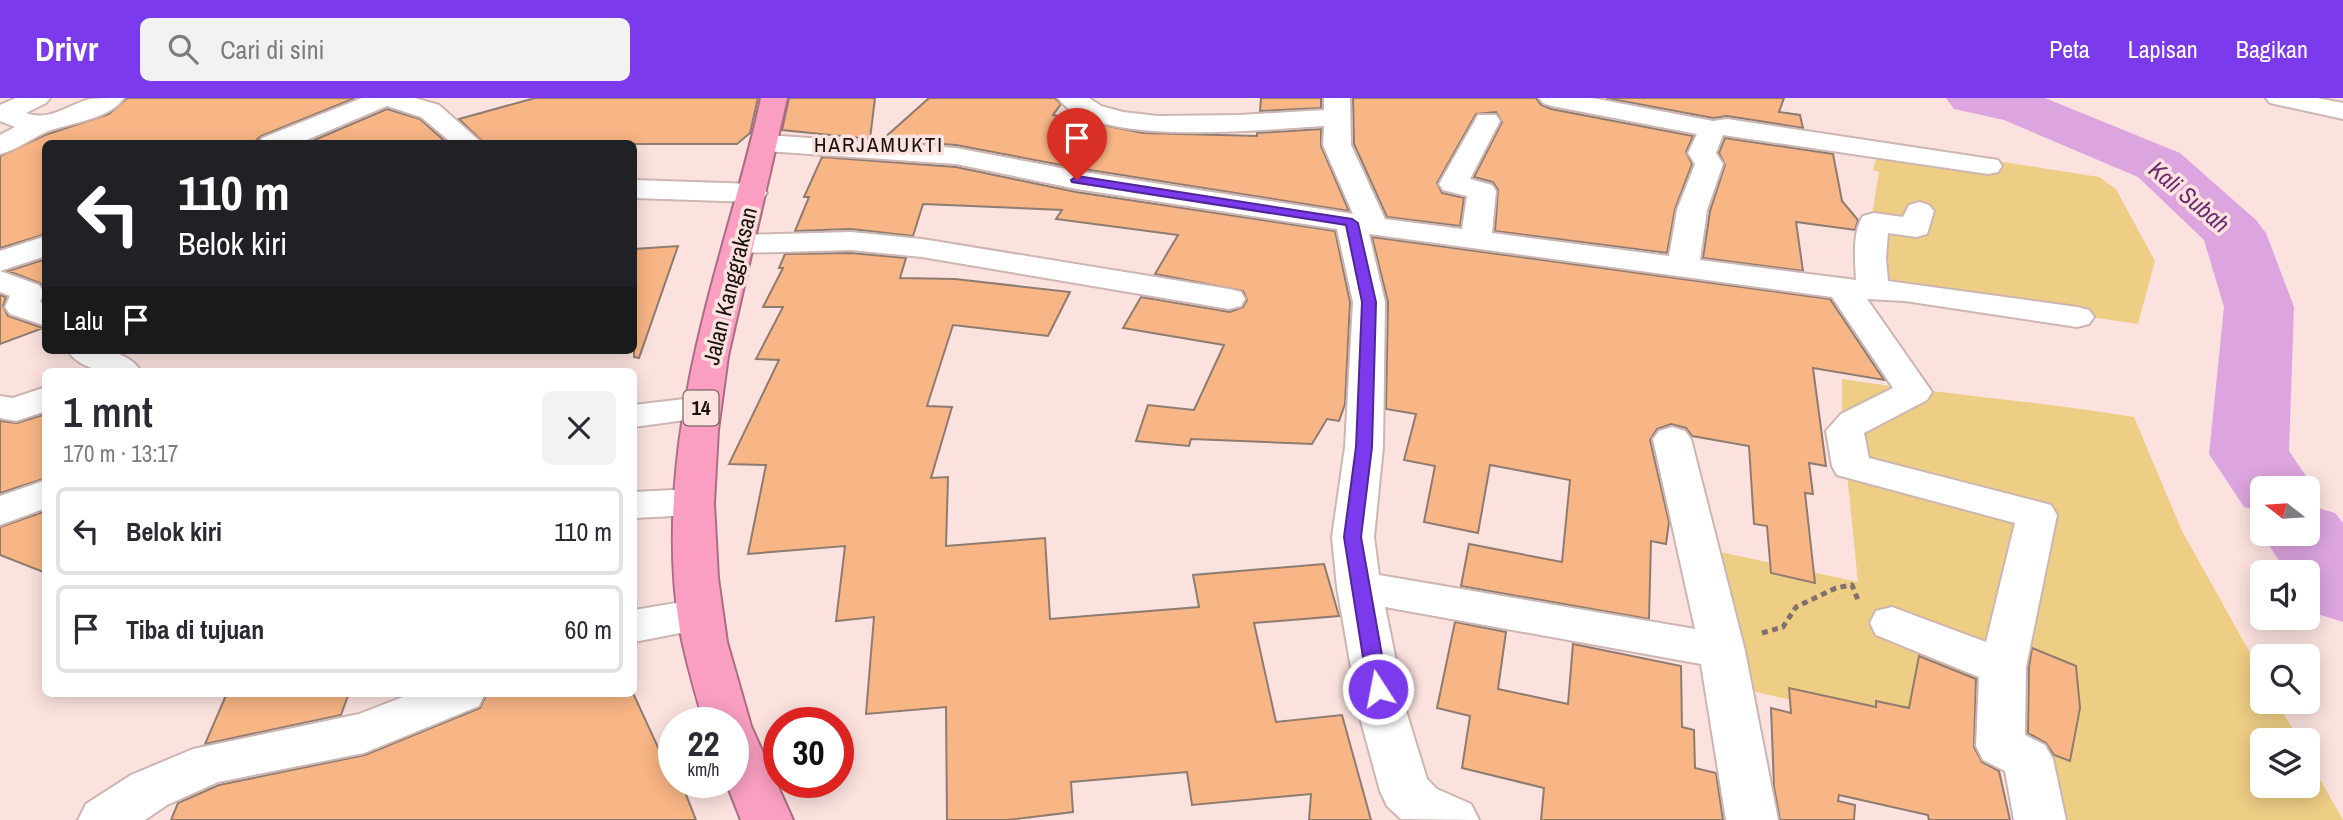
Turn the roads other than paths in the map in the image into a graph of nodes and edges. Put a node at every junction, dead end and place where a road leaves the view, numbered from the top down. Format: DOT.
graph roads {
  1 [pos="37,98"];
  2 [pos="111,98"];
  3 [pos="384,98"];
  4 [pos="389,98"];
  5 [pos="774,98"];
  6 [pos="1071,98"];
  7 [pos="1552,98"];
  8 [pos="2279,98"];
  9 [pos="1338,107"];
  10 [pos="2343,111"];
  11 [pos="1487,121"];
  12 [pos="37,126"];
  13 [pos="1713,129"];
  14 [pos="282,140"];
  15 [pos="465,140"];
  16 [pos="766,143"];
  17 [pos="0,146"];
  18 [pos="1988,166"];
  19 [pos="637,189"];
  20 [pos="753,193"];
  21 [pos="1919,211"];
  22 [pos="1362,224"];
  23 [pos="1476,239"];
  24 [pos="739,244"];
  25 [pos="42,246"];
  26 [pos="0,262"];
  27 [pos="1683,267"];
  28 [pos="0,281"];
  29 [pos="1858,289"];
  30 [pos="1229,299"];
  31 [pos="42,314"];
  32 [pos="2077,317"];
  33 [pos="91,354"];
  34 [pos="114,368"];
  35 [pos="42,400"];
  36 [pos="0,407"];
  37 [pos="701,408"];
  38 [pos="637,416"];
  39 [pos="1672,439"];
  40 [pos="42,495"];
  41 [pos="692,502"];
  42 [pos="637,505"];
  43 [pos="0,511"];
  44 [pos="1359,587"];
  45 [pos="700,615"];
  46 [pos="1892,623"];
  47 [pos="637,626"];
  48 [pos="1722,651"];
  49 [pos="2003,667"];
  50 [pos="452,697"];
  51 [pos="724,707"];
  52 [pos="749,777"];
  53 [pos="135,812"];
  54 [pos="767,820"];
  55 [pos="1452,820"];
  56 [pos="1752,820"];
  57 [pos="2040,820"];
  1 -- 12 [label="street"];
  2 -- 12 [label="street"];
  3 -- 14 [label="street"];
  4 -- 15 [label="street"];
  5 -- 16 [label="highway, Jalan Kanggraksan / 14"];
  6 -- 9 [label="street"];
  7 -- 13 [label="street"];
  8 -- 10 [label="street"];
  9 -- 22 [label="street"];
  11 -- 23 [label="street"];
  12 -- 17 [label="street"];
  13 -- 18 [label="street"];
  13 -- 27 [label="street"];
  16 -- 20 [label="highway, Jalan Kanggraksan / 14"];
  16 -- 22 [label="street"];
  19 -- 20 [label="street"];
  20 -- 24 [label="highway, Jalan Kanggraksan / 14"];
  21 -- 29 [label="street"];
  22 -- 23 [label="street"];
  22 -- 44 [label="street"];
  23 -- 27 [label="street"];
  24 -- 30 [label="street"];
  24 -- 37 [label="highway, Jalan Kanggraksan / 14"];
  25 -- 26 [label="street"];
  27 -- 29 [label="street"];
  28 -- 31 [label="street"];
  29 -- 32 [label="street"];
  29 -- 49 [label="street"];
  33 -- 34 [label="street"];
  35 -- 36 [label="street"];
  37 -- 38 [label="street"];
  37 -- 41 [label="highway, Jalan Kanggraksan / 14"];
  39 -- 48 [label="street"];
  40 -- 43 [label="street"];
  41 -- 42 [label="street"];
  41 -- 45 [label="highway, Jalan Kanggraksan / 14"];
  44 -- 48 [label="street"];
  44 -- 55 [label="street"];
  45 -- 47 [label="street"];
  45 -- 51 [label="highway, Jalan Kanggraksan / 14"];
  46 -- 49 [label="street"];
  48 -- 56 [label="street"];
  49 -- 57 [label="street"];
  50 -- 53 [label="street"];
  52 -- 54 [label="highway"];
}
